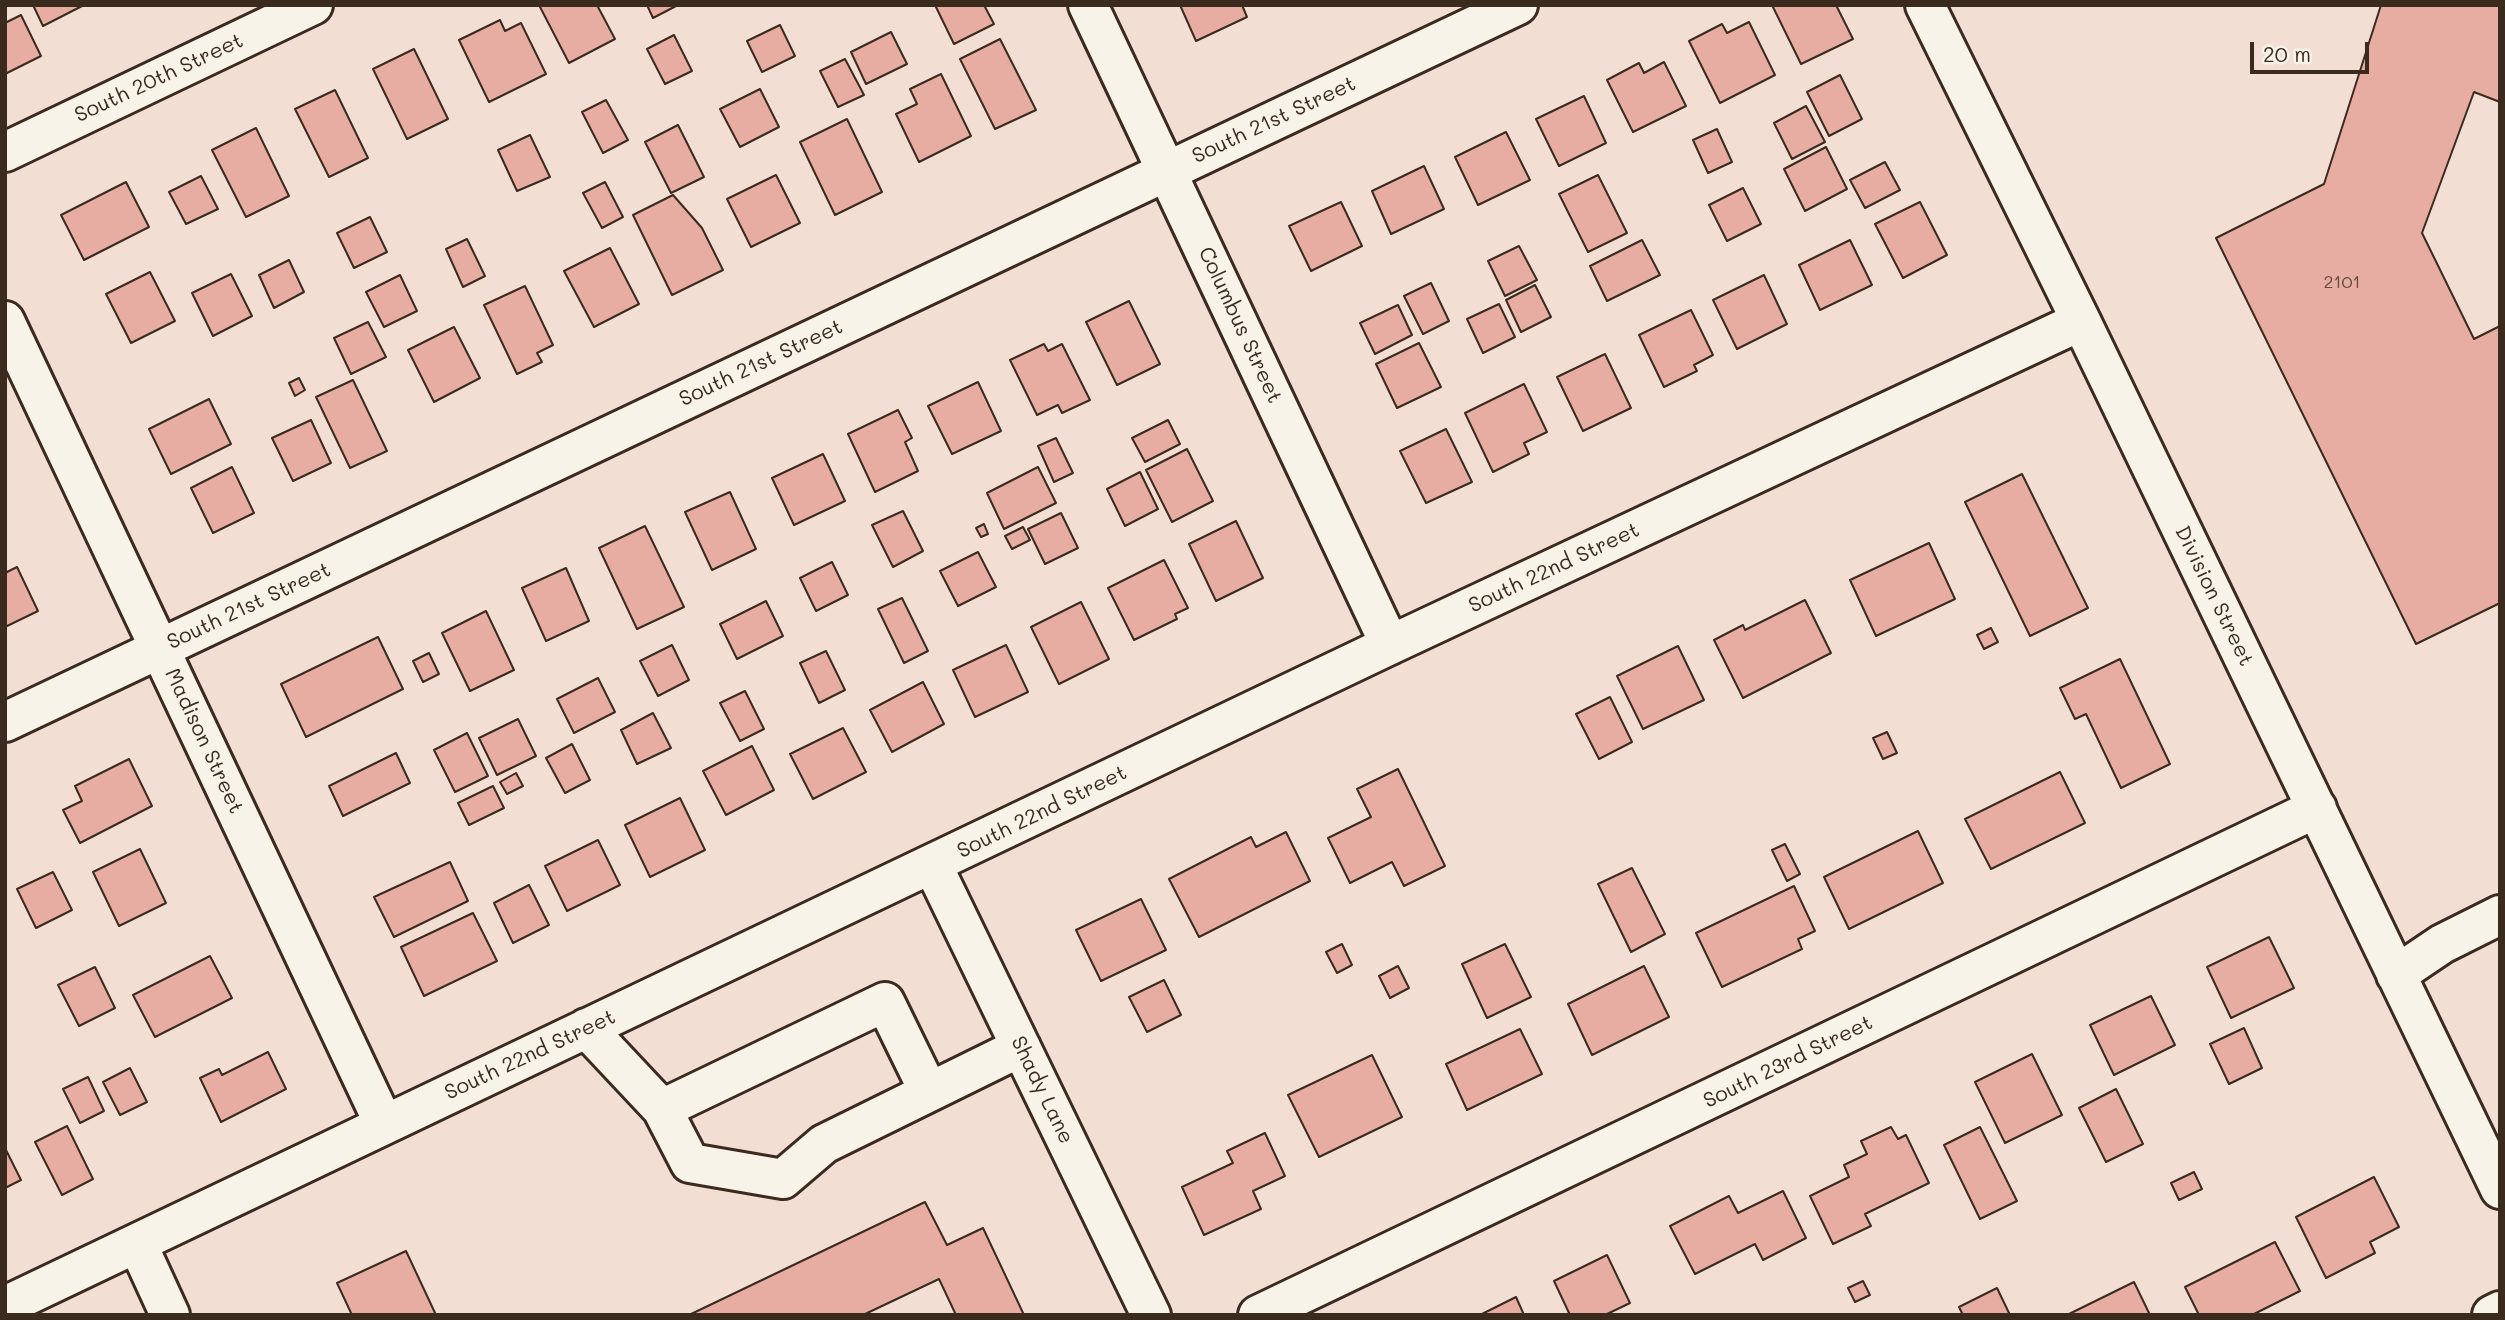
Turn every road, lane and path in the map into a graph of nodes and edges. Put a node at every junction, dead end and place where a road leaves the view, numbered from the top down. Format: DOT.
graph roads {
  1 [pos="313,5"];
  2 [pos="1088,5"];
  3 [pos="1518,5"];
  4 [pos="1925,5"];
  5 [pos="5,152"];
  6 [pos="1168,171"];
  7 [pos="5,321"];
  8 [pos="2081,321"];
  9 [pos="1390,645"];
  10 [pos="160,648"];
  11 [pos="5,722"];
  12 [pos="2317,808"];
  13 [pos="932,864"];
  14 [pos="2500,915"];
  15 [pos="2396,975"];
  16 [pos="586,1028"];
  17 [pos="1021,1047"];
  18 [pos="929,1092"];
  19 [pos="662,1109"];
  20 [pos="384,1124"];
  21 [pos="2500,1189"];
  22 [pos="136,1243"];
  23 [pos="5,1306"];
  24 [pos="2500,1311"];
  25 [pos="170,1315"];
  26 [pos="1151,1315"];
  27 [pos="1258,1315"];
  28 [pos="2492,1315"];
  1 -- 5 [label="street, South 20th Street"];
  2 -- 6 [label="street, Columbus Street"];
  3 -- 6 [label="street, South 21st Street"];
  4 -- 8 [label="street, Division Street"];
  6 -- 9 [label="street, Columbus Street"];
  6 -- 10 [label="street, South 21st Street"];
  7 -- 10 [label="street, Madison Street"];
  8 -- 9 [label="street, South 22nd Street"];
  8 -- 12 [label="street, Division Street"];
  9 -- 13 [label="street, South 22nd Street"];
  10 -- 11 [label="street, South 21st Street"];
  10 -- 20 [label="street, Madison Street"];
  12 -- 15 [label="street, Division Street"];
  12 -- 27 [label="street, South 23rd Street"];
  13 -- 16 [label="street, South 22nd Street"];
  13 -- 17 [label="street, Shady Lane"];
  14 -- 15 [label="street"];
  15 -- 21 [label="street, Division Street"];
  16 -- 19 [label="street"];
  16 -- 20 [label="street, South 22nd Street"];
  17 -- 18 [label="street"];
  17 -- 26 [label="street, Shady Lane"];
  18 -- 19 [label="street"];
  18 -- 19 [label="street"];
  20 -- 22 [label="street, South 22nd Street"];
  22 -- 23 [label="street, South 22nd Street"];
  22 -- 25 [label="street"];
  24 -- 28 [label="street"];
}
